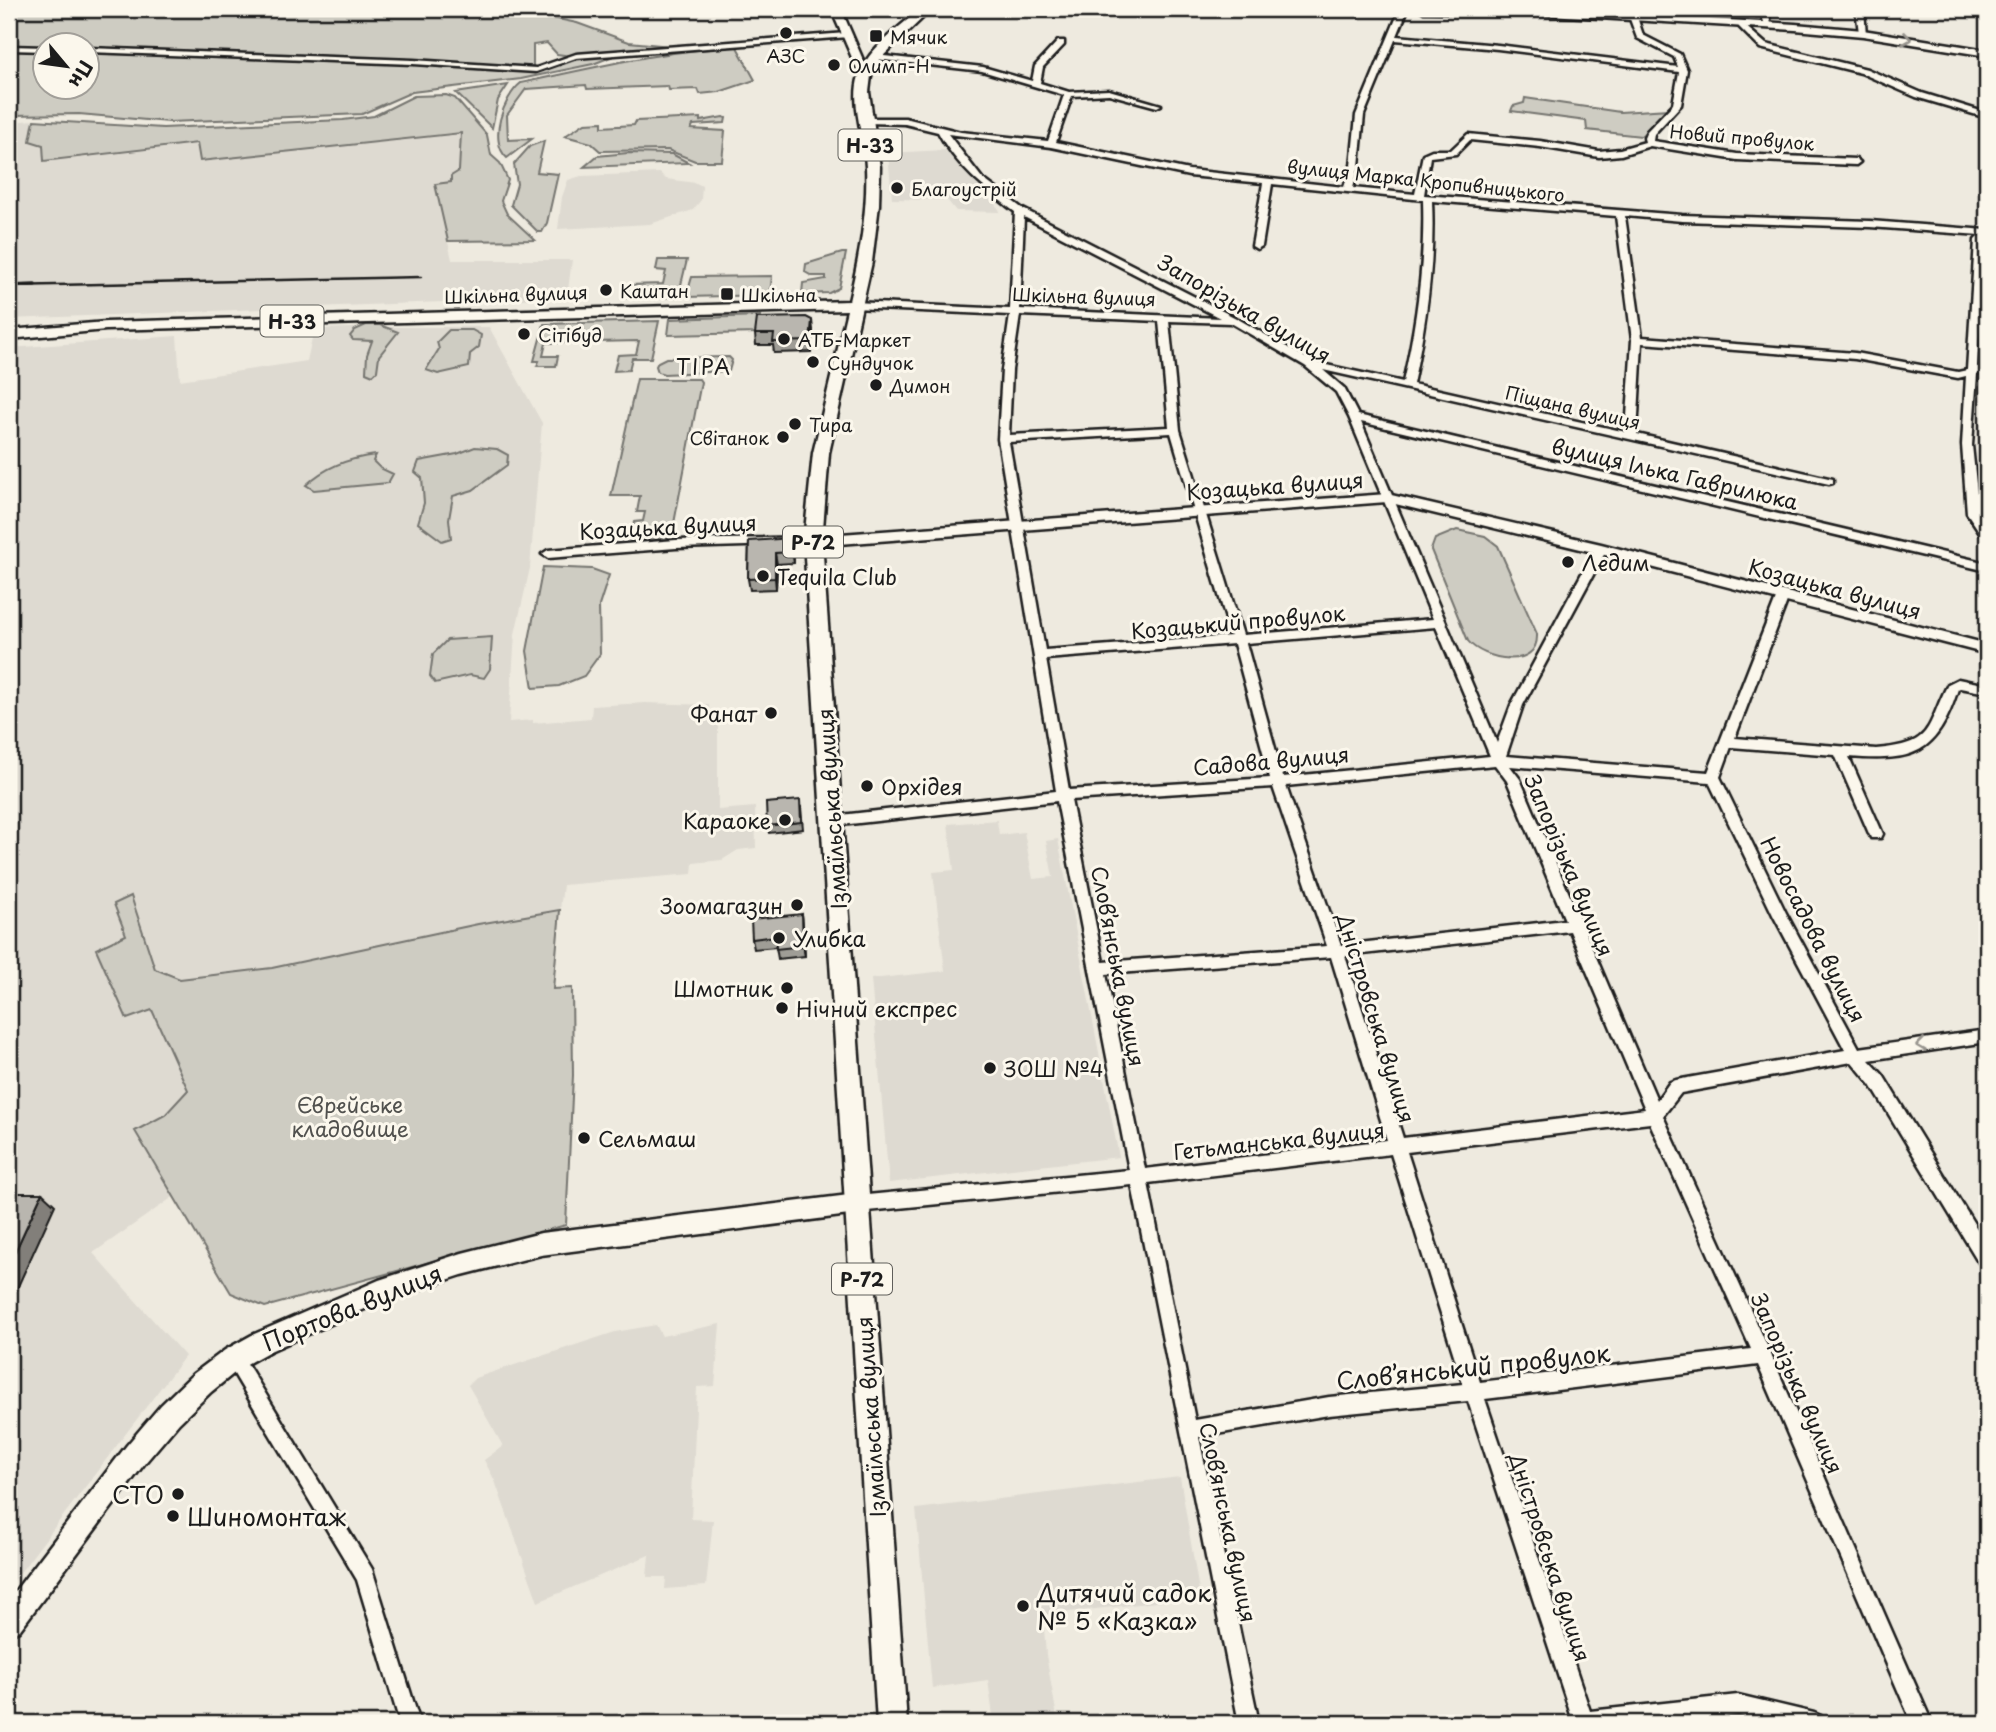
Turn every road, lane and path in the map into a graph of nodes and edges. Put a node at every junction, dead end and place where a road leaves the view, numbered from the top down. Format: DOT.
graph roads {
  1 [pos="836,9"];
  2 [pos="926,9"];
  3 [pos="1404,9"];
  4 [pos="1424,9"];
  5 [pos="1763,9"];
  6 [pos="1860,9"];
  7 [pos="1601,13"];
  8 [pos="1634,19"];
  9 [pos="1742,24"];
  10 [pos="1769,25"];
  11 [pos="1863,33"];
  12 [pos="846,35"];
  13 [pos="1394,38"];
  14 [pos="1061,43"];
  15 [pos="9,48"];
  16 [pos="32,49"];
  17 [pos="102,51"];
  18 [pos="1987,52"];
  19 [pos="875,57"];
  20 [pos="1683,70"];
  21 [pos="865,76"];
  22 [pos="1036,84"];
  23 [pos="1069,94"];
  24 [pos="1157,105"];
  25 [pos="1987,116"];
  26 [pos="867,120"];
  27 [pos="940,128"];
  28 [pos="1650,143"];
  29 [pos="1051,144"];
  30 [pos="1856,162"];
  31 [pos="1268,180"];
  32 [pos="1348,189"];
  33 [pos="1423,197"];
  34 [pos="1020,211"];
  35 [pos="1620,215"];
  36 [pos="1987,233"];
  37 [pos="1256,246"];
  38 [pos="853,305"];
  39 [pos="1015,313"];
  40 [pos="1164,318"];
  41 [pos="1234,321"];
  42 [pos="9,334"];
  43 [pos="1637,340"];
  44 [pos="1309,364"];
  45 [pos="1987,368"];
  46 [pos="1970,370"];
  47 [pos="1357,376"];
  48 [pos="1408,387"];
  49 [pos="1340,390"];
  50 [pos="1354,417"];
  51 [pos="1175,430"];
  52 [pos="1631,438"];
  53 [pos="1003,439"];
  54 [pos="1829,481"];
  55 [pos="1387,498"];
  56 [pos="1200,512"];
  57 [pos="1018,528"];
  58 [pos="1987,534"];
  59 [pos="813,541"];
  60 [pos="1601,549"];
  61 [pos="548,554"];
  62 [pos="1987,567"];
  63 [pos="1783,596"];
  64 [pos="1439,623"];
  65 [pos="1239,641"];
  66 [pos="1987,649"];
  67 [pos="1041,655"];
  68 [pos="1987,689"];
  69 [pos="1728,742"];
  70 [pos="1840,751"];
  71 [pos="1498,760"];
  72 [pos="1713,778"];
  73 [pos="1278,782"];
  74 [pos="1063,795"];
  75 [pos="832,821"];
  76 [pos="1875,834"];
  77 [pos="1572,925"];
  78 [pos="1336,951"];
  79 [pos="1099,968"];
  80 [pos="1987,1036"];
  81 [pos="1855,1055"];
  82 [pos="1655,1115"];
  83 [pos="1396,1148"];
  84 [pos="1138,1177"];
  85 [pos="857,1204"];
  86 [pos="1987,1260"];
  87 [pos="1763,1356"];
  88 [pos="234,1358"];
  89 [pos="1474,1392"];
  90 [pos="1188,1430"];
  91 [pos="9,1621"];
  92 [pos="410,1723"];
  93 [pos="892,1723"];
  94 [pos="1250,1723"];
  95 [pos="1579,1723"];
  96 [pos="1814,1723"];
  97 [pos="1922,1723"];
  1 -- 12 [label="street"];
  2 -- 19 [label="main road, Ізмаїльська вулиця / Н-33"];
  3 -- 13 [label="street"];
  4 -- 7 [label="street"];
  5 -- 10 [label="street"];
  6 -- 11 [label="street"];
  7 -- 8 [label="street"];
  8 -- 9 [label="street"];
  8 -- 20 [label="street"];
  9 -- 10 [label="street"];
  9 -- 25 [label="street"];
  10 -- 11 [label="street"];
  11 -- 18 [label="street, one-way"];
  12 -- 17 [label="street"];
  12 -- 21 [label="street"];
  13 -- 20 [label="street"];
  13 -- 32 [label="street"];
  14 -- 22 [label="street"];
  15 -- 16 [label="street"];
  19 -- 21 [label="main road, Ізмаїльська вулиця / Н-33"];
  19 -- 22 [label="street"];
  20 -- 28 [label="street"];
  21 -- 26 [label="main road, Ізмаїльська вулиця / Н-33"];
  22 -- 23 [label="street"];
  23 -- 24 [label="street"];
  23 -- 29 [label="street"];
  26 -- 27 [label="street, вулиця Марка Кропивницького"];
  26 -- 38 [label="main road, Ізмаїльська вулиця / Н-33"];
  27 -- 29 [label="street, вулиця Марка Кропивницького"];
  27 -- 34 [label="street, Запорізька вулиця"];
  28 -- 30 [label="street, Новий провулок"];
  28 -- 33 [label="street, Новий провулок"];
  29 -- 31 [label="street, вулиця Марка Кропивницького"];
  31 -- 32 [label="street, вулиця Марка Кропивницького"];
  31 -- 37 [label="street"];
  32 -- 33 [label="street, вулиця Марка Кропивницького"];
  33 -- 35 [label="street, вулиця Марка Кропивницького"];
  33 -- 48 [label="street"];
  34 -- 39 [label="street, Словʼянська вулиця"];
  34 -- 41 [label="street, Запорізька вулиця"];
  35 -- 36 [label="street, вулиця Марка Кропивницького"];
  35 -- 43 [label="street"];
  36 -- 46 [label="street"];
  38 -- 39 [label="street, Шкільна вулиця"];
  38 -- 42 [label="main road, Шкільна вулиця / Н-33"];
  38 -- 59 [label="main road, Ізмаїльська вулиця / Р-72"];
  39 -- 40 [label="street, Шкільна вулиця"];
  39 -- 53 [label="street, Словʼянська вулиця"];
  40 -- 41 [label="street, Шкільна вулиця"];
  40 -- 51 [label="street, Дністровська вулиця"];
  41 -- 44 [label="street, Запорізька вулиця"];
  43 -- 46 [label="street"];
  43 -- 52 [label="street"];
  44 -- 47 [label="street, Піщана вулиця"];
  44 -- 49 [label="street, Запорізька вулиця"];
  45 -- 46 [label="street"];
  46 -- 58 [label="street"];
  47 -- 48 [label="street, Піщана вулиця"];
  47 -- 49 [label="street"];
  48 -- 52 [label="street, Піщана вулиця"];
  49 -- 50 [label="street, Запорізька вулиця"];
  50 -- 55 [label="street, Запорізька вулиця"];
  50 -- 62 [label="street, вулиця Ілька Гаврилюка"];
  51 -- 53 [label="street"];
  51 -- 56 [label="street, Дністровська вулиця"];
  52 -- 54 [label="street, Піщана вулиця"];
  53 -- 57 [label="street, Словʼянська вулиця"];
  55 -- 56 [label="street, Козацька вулиця"];
  55 -- 60 [label="street, Козацька вулиця"];
  55 -- 64 [label="street, Запорізька вулиця"];
  56 -- 57 [label="street, Козацька вулиця"];
  56 -- 65 [label="street, Дністровська вулиця"];
  57 -- 59 [label="street, Козацька вулиця"];
  57 -- 67 [label="street, Словʼянська вулиця"];
  59 -- 61 [label="street, Козацька вулиця"];
  59 -- 75 [label="main road, Ізмаїльська вулиця / Р-72"];
  60 -- 63 [label="street, Козацька вулиця"];
  60 -- 71 [label="street"];
  63 -- 66 [label="street, Козацька вулиця"];
  63 -- 69 [label="street"];
  64 -- 65 [label="street, Козацький провулок"];
  64 -- 71 [label="street, Запорізька вулиця"];
  65 -- 67 [label="street, Козацький провулок"];
  65 -- 73 [label="street, Дністровська вулиця"];
  67 -- 74 [label="street, Словʼянська вулиця"];
  68 -- 70 [label="street"];
  69 -- 70 [label="street"];
  69 -- 72 [label="street"];
  70 -- 76 [label="street"];
  71 -- 72 [label="street, Садова вулиця"];
  71 -- 73 [label="street, Садова вулиця"];
  71 -- 77 [label="street, Запорізька вулиця"];
  72 -- 81 [label="street, Новосадова вулиця"];
  73 -- 74 [label="street, Садова вулиця"];
  73 -- 78 [label="street, Дністровська вулиця"];
  74 -- 75 [label="street, Садова вулиця"];
  74 -- 79 [label="street, Словʼянська вулиця"];
  75 -- 85 [label="main road, Ізмаїльська вулиця / Р-72"];
  77 -- 78 [label="street"];
  77 -- 82 [label="street, Запорізька вулиця"];
  78 -- 79 [label="street"];
  78 -- 83 [label="street, Дністровська вулиця"];
  79 -- 84 [label="street, Словʼянська вулиця"];
  80 -- 81 [label="street, one-way"];
  81 -- 82 [label="street"];
  81 -- 86 [label="street, Новосадова вулиця"];
  82 -- 83 [label="street, Гетьманська вулиця"];
  82 -- 87 [label="street, Запорізька вулиця"];
  83 -- 84 [label="street, Гетьманська вулиця"];
  83 -- 89 [label="street, Дністровська вулиця"];
  84 -- 85 [label="street, Гетьманська вулиця"];
  84 -- 90 [label="street, Словʼянська вулиця"];
  85 -- 88 [label="main road, Портова вулиця"];
  85 -- 93 [label="main road, Ізмаїльська вулиця / Р-72"];
  87 -- 89 [label="street, Словʼянський провулок"];
  87 -- 97 [label="street, Запорізька вулиця"];
  88 -- 91 [label="main road, Портова вулиця"];
  88 -- 92 [label="street"];
  89 -- 90 [label="street, Словʼянський провулок"];
  89 -- 95 [label="street, Дністровська вулиця"];
  90 -- 94 [label="street, Словʼянська вулиця"];
  95 -- 96 [label="street"];
}
